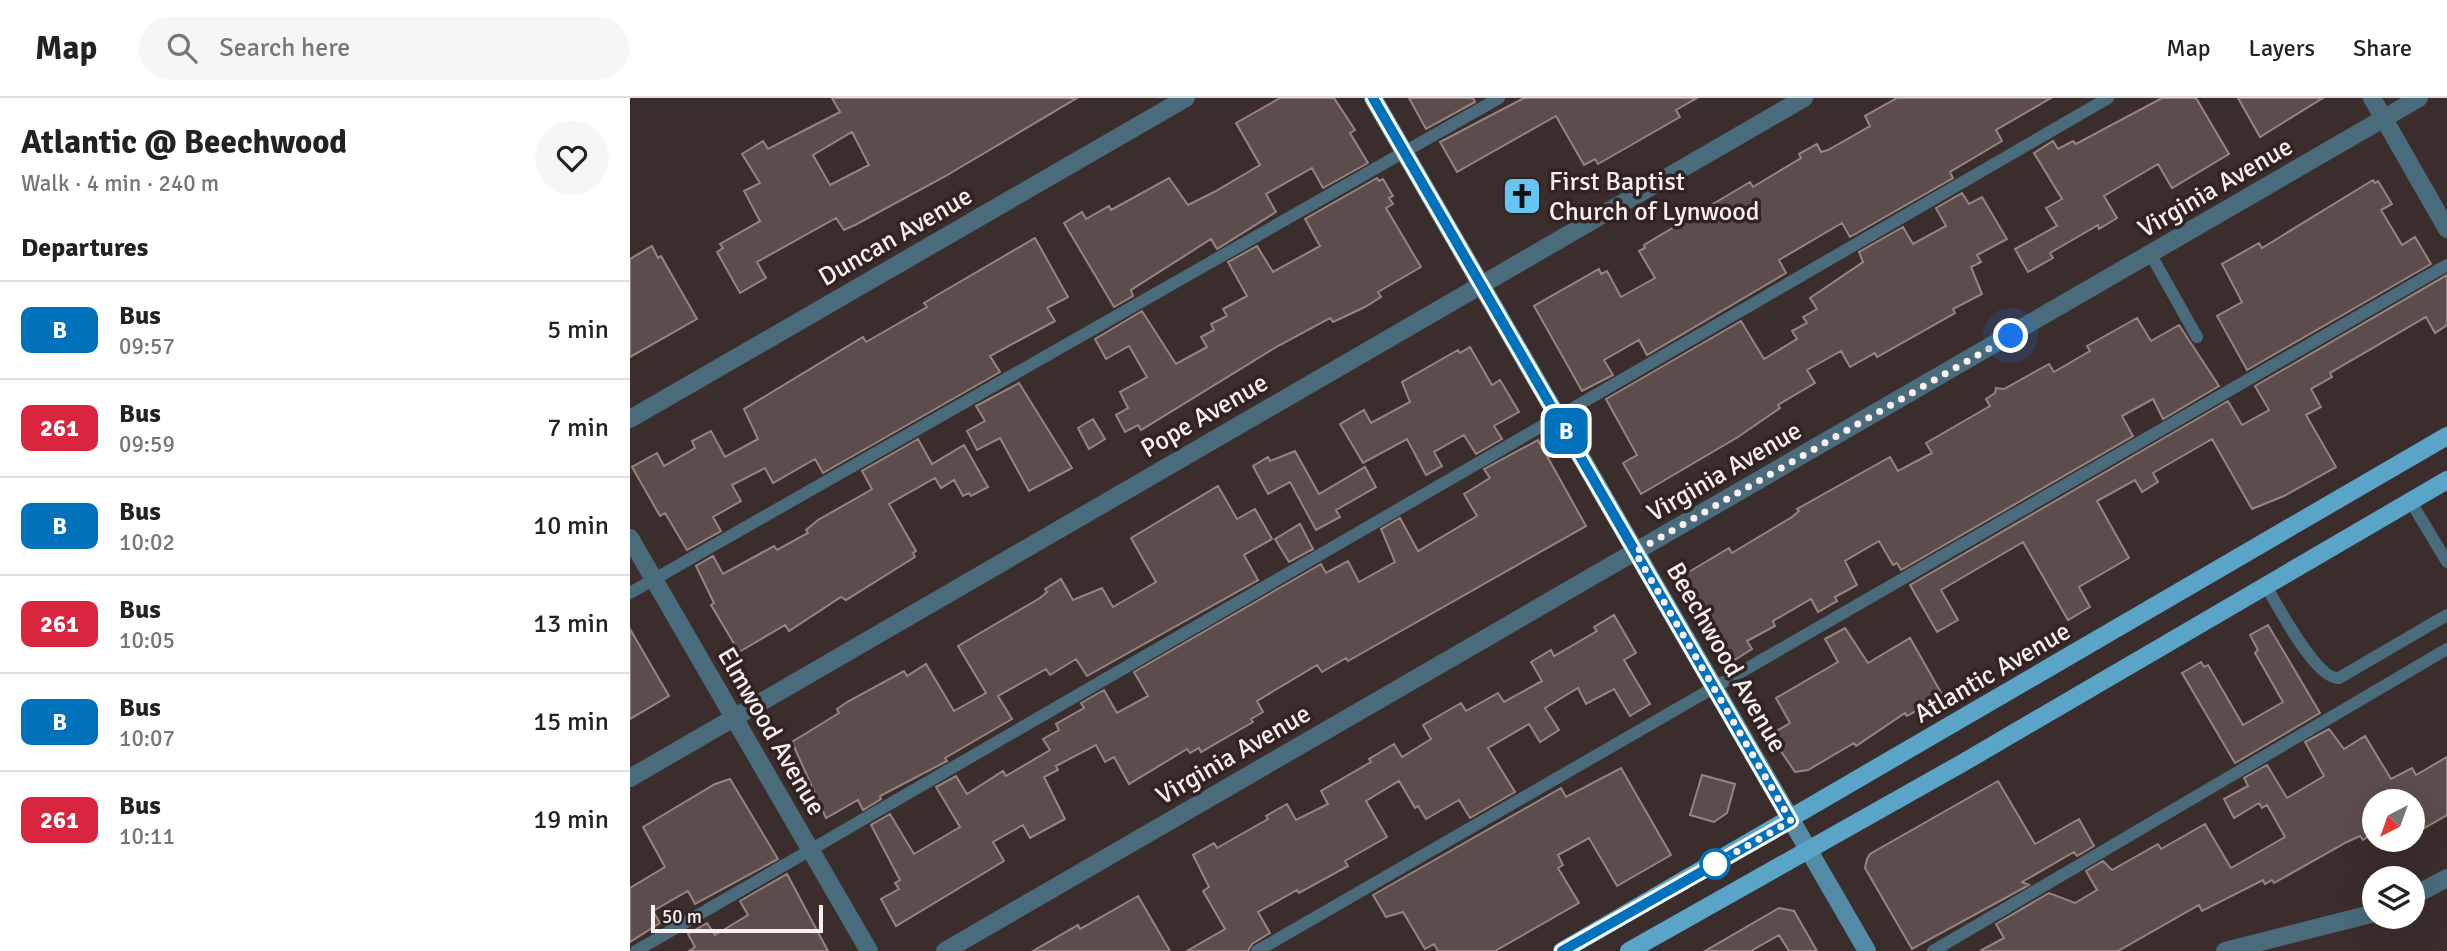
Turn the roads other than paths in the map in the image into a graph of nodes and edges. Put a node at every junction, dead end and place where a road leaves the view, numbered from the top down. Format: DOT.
graph roads {
  1 [pos="1186,98"];
  2 [pos="1373,98"];
  3 [pos="1499,98"];
  4 [pos="1804,98"];
  5 [pos="2108,98"];
  6 [pos="2372,98"];
  7 [pos="2419,98"];
  8 [pos="2384,119"];
  9 [pos="1405,153"];
  10 [pos="2447,229"];
  11 [pos="2151,255"];
  12 [pos="2447,265"];
  13 [pos="1482,285"];
  14 [pos="2197,337"];
  15 [pos="1559,418"];
  16 [pos="630,419"];
  17 [pos="2447,436"];
  18 [pos="2447,480"];
  19 [pos="2410,502"];
  20 [pos="630,538"];
  21 [pos="1635,552"];
  22 [pos="2447,562"];
  23 [pos="654,579"];
  24 [pos="2266,586"];
  25 [pos="630,593"];
  26 [pos="2447,614"];
  27 [pos="2447,649"];
  28 [pos="1713,687"];
  29 [pos="734,718"];
  30 [pos="630,778"];
  31 [pos="1791,821"];
  32 [pos="810,849"];
  33 [pos="1807,849"];
  34 [pos="2447,878"];
  35 [pos="2425,890"];
  36 [pos="2362,916"];
  37 [pos="636,951"];
  38 [pos="869,951"];
  39 [pos="945,951"];
  40 [pos="1257,951"];
  41 [pos="1562,951"];
  42 [pos="1629,951"];
  43 [pos="1867,951"];
  44 [pos="1933,951"];
  45 [pos="2225,951"];
  1 -- 16 [label="street, Duncan Avenue"];
  2 -- 9 [label="street, Beechwood Avenue"];
  3 -- 9 [label="lane"];
  4 -- 13 [label="street, Pope Avenue"];
  5 -- 15 [label="lane"];
  6 -- 8 [label="street"];
  7 -- 8 [label="street, Virginia Avenue"];
  8 -- 10 [label="street"];
  8 -- 11 [label="street, Virginia Avenue"];
  9 -- 13 [label="street, Beechwood Avenue"];
  9 -- 23 [label="lane"];
  11 -- 14 [label="lane"];
  11 -- 21 [label="street, Virginia Avenue"];
  12 -- 28 [label="lane"];
  13 -- 15 [label="street, Beechwood Avenue"];
  13 -- 29 [label="street, Pope Avenue"];
  15 -- 21 [label="street, Beechwood Avenue"];
  15 -- 32 [label="lane"];
  17 -- 31 [label="main road, Atlantic Avenue"];
  18 -- 19 [label="main road"];
  19 -- 22 [label="lane"];
  19 -- 24 [label="main road"];
  20 -- 23 [label="street, Elmwood Avenue"];
  21 -- 28 [label="street, Beechwood Avenue"];
  21 -- 39 [label="street, Virginia Avenue"];
  23 -- 25 [label="lane"];
  23 -- 29 [label="street, Elmwood Avenue"];
  24 -- 26 [label="lane"];
  24 -- 33 [label="main road"];
  27 -- 44 [label="lane"];
  28 -- 31 [label="street, Beechwood Avenue"];
  28 -- 40 [label="lane"];
  29 -- 30 [label="street, Pope Avenue"];
  29 -- 32 [label="street, Elmwood Avenue"];
  31 -- 33 [label="street, Beechwood Avenue"];
  31 -- 41 [label="main road, Atlantic Avenue"];
  32 -- 37 [label="lane"];
  32 -- 38 [label="street, Elmwood Avenue"];
  33 -- 42 [label="main road"];
  33 -- 43 [label="street, Beechwood Avenue"];
  34 -- 35 [label="street"];
  36 -- 45 [label="street"];
}
